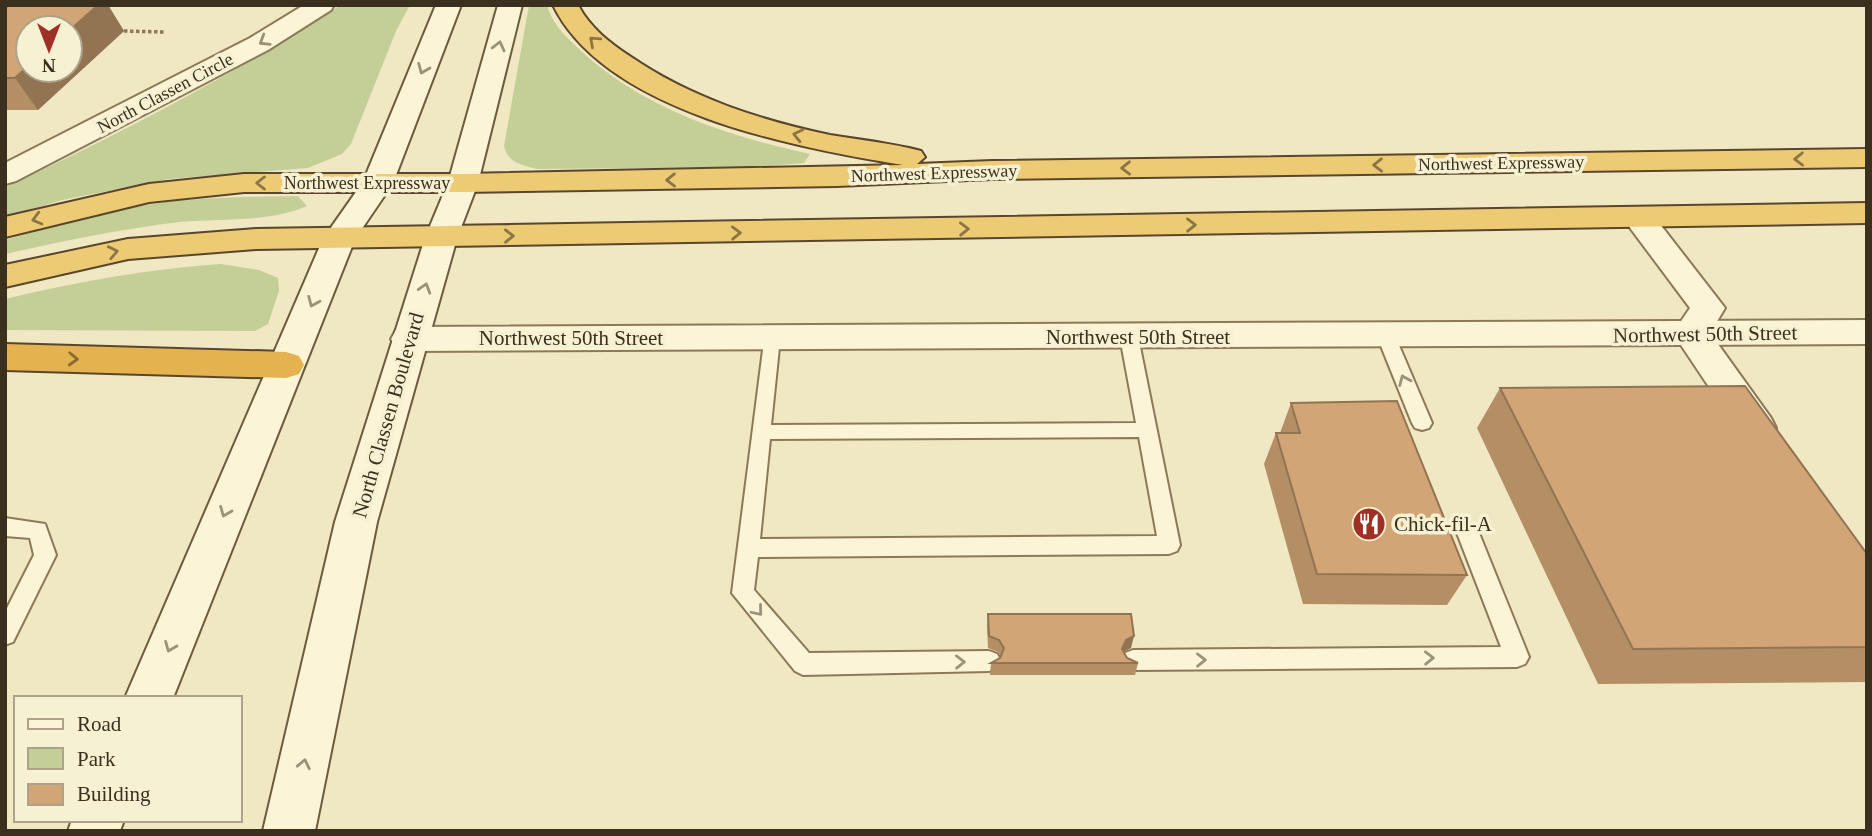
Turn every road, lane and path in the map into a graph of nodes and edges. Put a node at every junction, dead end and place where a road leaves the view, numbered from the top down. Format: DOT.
graph roads {
  1 [pos="322,5"];
  2 [pos="449,5"];
  3 [pos="509,5"];
  4 [pos="565,5"];
  5 [pos="124,31"];
  6 [pos="164,32"];
  7 [pos="1867,158"];
  8 [pos="992,170"];
  9 [pos="5,175"];
  10 [pos="379,183"];
  11 [pos="463,183"];
  12 [pos="1867,213"];
  13 [pos="1638,217"];
  14 [pos="5,227"];
  15 [pos="440,237"];
  16 [pos="339,239"];
  17 [pos="5,276"];
  18 [pos="1867,332"];
  19 [pos="1691,333"];
  20 [pos="1386,336"];
  21 [pos="1129,337"];
  22 [pos="771,338"];
  23 [pos="409,339"];
  24 [pos="5,357"];
  25 [pos="286,365"];
  26 [pos="1422,424"];
  27 [pos="1147,430"];
  28 [pos="761,432"];
  29 [pos="1775,456"];
  30 [pos="5,527"];
  31 [pos="1468,533"];
  32 [pos="749,548"];
  33 [pos="5,635"];
  34 [pos="1133,660"];
  35 [pos="989,661"];
  36 [pos="150,696"];
  37 [pos="289,831"];
  1 -- 9 [label="main road, North Classen Circle, one-way"];
  2 -- 10 [label="main road, one-way"];
  11 -- 3 [label="main road, North Classen Boulevard, one-way"];
  8 -- 4 [label="highway, one-way"];
  5 -- 6 [label="path"];
  7 -- 8 [label="highway, Northwest Expressway, one-way"];
  8 -- 11 [label="highway, Northwest Expressway, one-way"];
  10 -- 11 [label="highway, Northwest Expressway"];
  10 -- 14 [label="highway, Northwest Expressway, one-way"];
  10 -- 16 [label="main road"];
  11 -- 15 [label="main road, North Classen Boulevard"];
  12 -- 13 [label="highway"];
  15 -- 13 [label="highway, one-way"];
  13 -- 19 [label="main road"];
  15 -- 16 [label="highway"];
  23 -- 15 [label="main road, North Classen Boulevard, one-way"];
  17 -- 16 [label="highway, one-way"];
  16 -- 25 [label="main road, one-way"];
  18 -- 19 [label="main road, Northwest 50th Street"];
  19 -- 20 [label="main road, Northwest 50th Street"];
  19 -- 29 [label="main road"];
  20 -- 21 [label="main road, Northwest 50th Street"];
  26 -- 20 [label="lane, one-way"];
  21 -- 22 [label="main road, Northwest 50th Street"];
  21 -- 27 [label="lane"];
  22 -- 23 [label="main road, Northwest 50th Street"];
  22 -- 28 [label="lane"];
  37 -- 23 [label="main road, North Classen Boulevard, one-way"];
  24 -- 25 [label="highway, one-way"];
  25 -- 36 [label="main road, one-way"];
  27 -- 28 [label="lane"];
  27 -- 32 [label="lane"];
  28 -- 32 [label="lane"];
  30 -- 33 [label="lane"];
  34 -- 31 [label="lane, one-way"];
  32 -- 35 [label="lane, one-way"];
}
